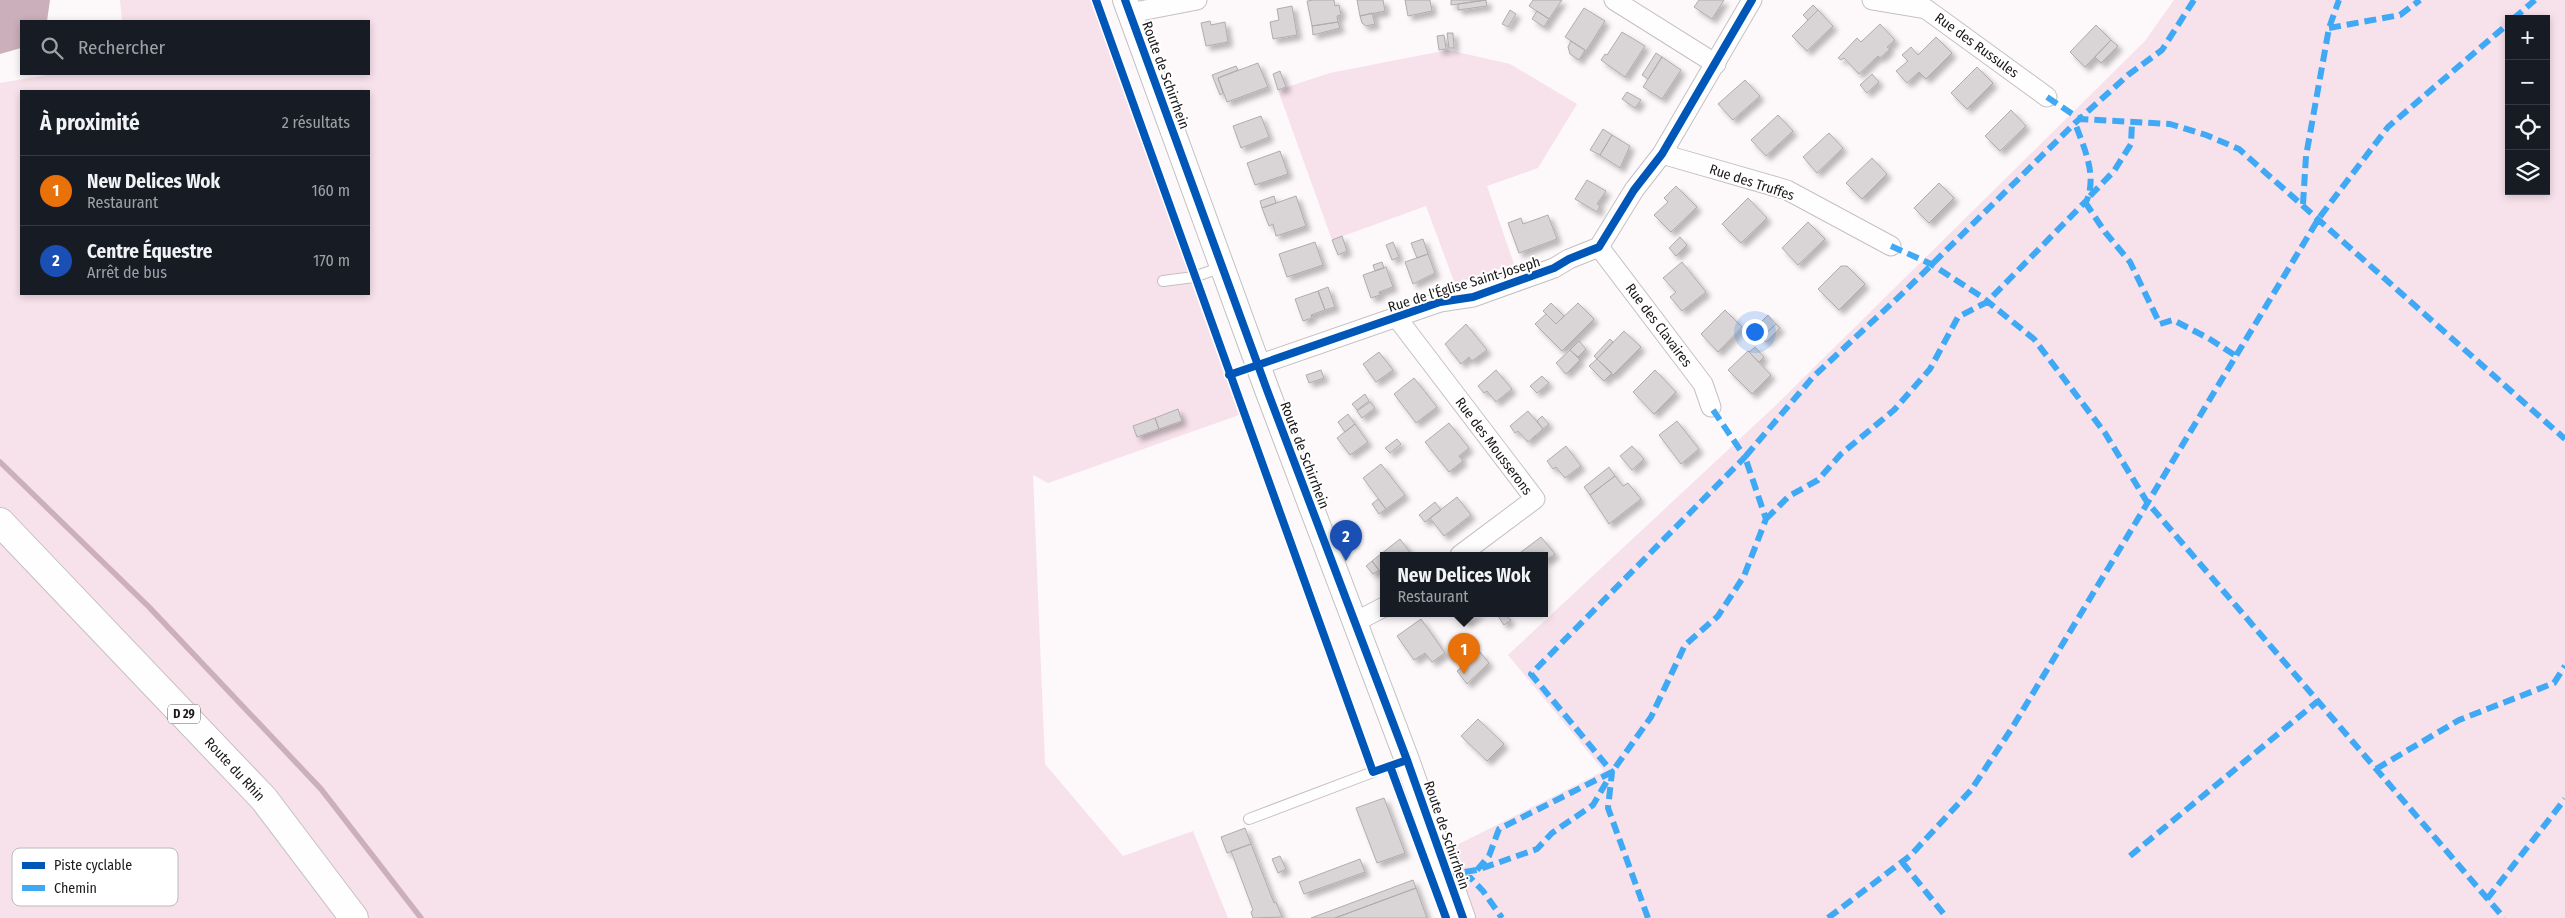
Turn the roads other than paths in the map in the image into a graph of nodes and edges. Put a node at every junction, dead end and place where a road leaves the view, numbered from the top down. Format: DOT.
graph roads {
  1 [pos="1197,0"];
  2 [pos="1614,0"];
  3 [pos="1752,0"];
  4 [pos="1872,0"];
  5 [pos="1931,5"];
  6 [pos="1128,6"];
  7 [pos="1716,64"];
  8 [pos="2047,97"];
  9 [pos="1662,154"];
  10 [pos="1892,246"];
  11 [pos="1599,247"];
  12 [pos="1222,266"];
  13 [pos="1162,281"];
  14 [pos="1396,318"];
  15 [pos="1258,365"];
  16 [pos="1711,407"];
  17 [pos="0,522"];
  18 [pos="1464,552"];
  19 [pos="1380,609"];
  20 [pos="1355,622"];
  21 [pos="1374,772"];
  22 [pos="1249,818"];
  23 [pos="354,918"];
  24 [pos="1463,918"];
  1 -- 6 [label="street"];
  2 -- 7 [label="street"];
  3 -- 7 [label="street"];
  4 -- 5 [label="street, Rue des Russules"];
  5 -- 8 [label="street, Rue des Russules"];
  6 -- 12 [label="street, Route de Schirrhein"];
  7 -- 9 [label="street"];
  9 -- 10 [label="street, Rue des Truffes"];
  9 -- 11 [label="street"];
  11 -- 14 [label="street, Rue de l'Église Saint-Joseph"];
  11 -- 16 [label="street, Rue des Clavaires"];
  12 -- 13 [label="lane"];
  12 -- 15 [label="street, Route de Schirrhein"];
  14 -- 15 [label="street, Rue de l'Église Saint-Joseph"];
  14 -- 18 [label="street, Rue des Mousserons"];
  15 -- 20 [label="street, Route de Schirrhein"];
  17 -- 23 [label="main road, Route du Rhin / D 29"];
  19 -- 20 [label="street"];
  20 -- 24 [label="street, Route de Schirrhein"];
  21 -- 22 [label="lane"];
}
